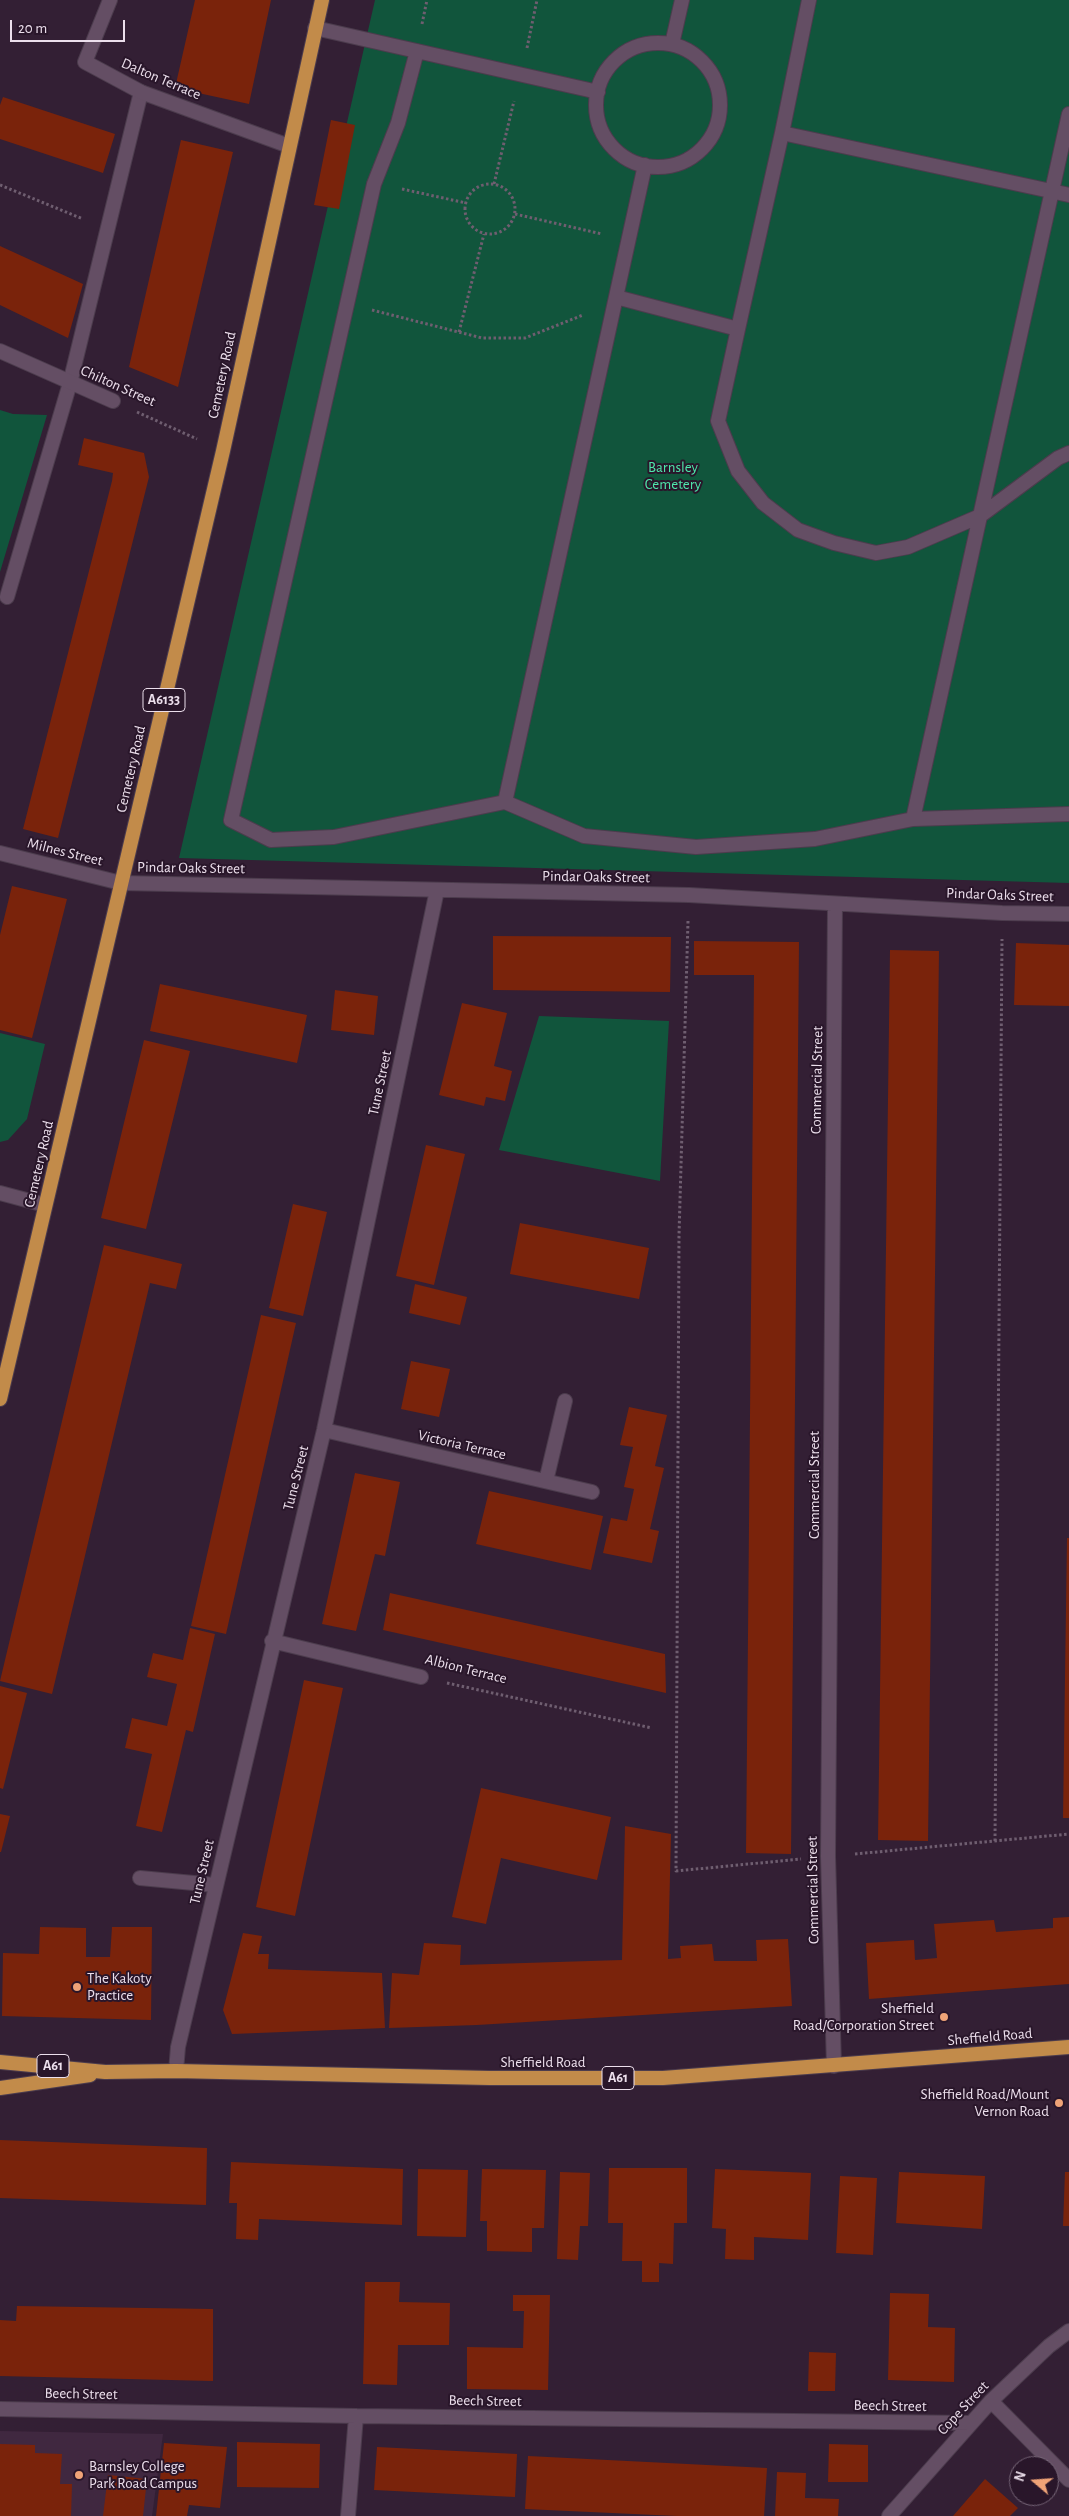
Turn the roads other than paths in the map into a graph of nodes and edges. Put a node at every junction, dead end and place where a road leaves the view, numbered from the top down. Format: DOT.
graph roads {
  1 [pos="110,0"];
  2 [pos="322,0"];
  3 [pos="682,0"];
  4 [pos="809,0"];
  5 [pos="315,28"];
  6 [pos="672,44"];
  7 [pos="417,51"];
  8 [pos="141,92"];
  9 [pos="598,92"];
  10 [pos="1069,114"];
  11 [pos="782,134"];
  12 [pos="288,146"];
  13 [pos="645,165"];
  14 [pos="1052,192"];
  15 [pos="1069,195"];
  16 [pos="616,298"];
  17 [pos="738,329"];
  18 [pos="0,351"];
  19 [pos="70,383"];
  20 [pos="113,401"];
  21 [pos="1069,453"];
  22 [pos="980,516"];
  23 [pos="7,597"];
  24 [pos="505,802"];
  25 [pos="1069,814"];
  26 [pos="913,819"];
  27 [pos="0,853"];
  28 [pos="121,883"];
  29 [pos="437,890"];
  30 [pos="835,904"];
  31 [pos="1069,914"];
  32 [pos="0,1194"];
  33 [pos="46,1205"];
  34 [pos="0,1399"];
  35 [pos="565,1401"];
  36 [pos="324,1430"];
  37 [pos="546,1481"];
  38 [pos="592,1492"];
  39 [pos="272,1641"];
  40 [pos="420,1677"];
  41 [pos="140,1878"];
  42 [pos="216,1885"];
  43 [pos="1069,2047"];
  44 [pos="0,2062"];
  45 [pos="834,2066"];
  46 [pos="176,2071"];
  47 [pos="105,2072"];
  48 [pos="0,2088"];
  49 [pos="1069,2331"];
  50 [pos="991,2400"];
  51 [pos="0,2408"];
  52 [pos="356,2416"];
  53 [pos="970,2423"];
  54 [pos="1069,2480"];
  55 [pos="348,2516"];
  56 [pos="889,2516"];
  1 -- 8 [label="street, Dalton Terrace"];
  2 -- 5 [label="highway, Cemetery Road / A6133"];
  3 -- 6 [label="street"];
  4 -- 11 [label="street"];
  5 -- 7 [label="street"];
  5 -- 12 [label="highway, Cemetery Road / A6133"];
  6 -- 9 [label="street"];
  6 -- 13 [label="street"];
  7 -- 9 [label="street"];
  7 -- 24 [label="street"];
  8 -- 12 [label="street, Dalton Terrace"];
  8 -- 19 [label="street"];
  9 -- 13 [label="street"];
  10 -- 14 [label="street"];
  11 -- 14 [label="street"];
  11 -- 17 [label="street"];
  12 -- 28 [label="highway, Cemetery Road / A6133"];
  13 -- 16 [label="street"];
  14 -- 15 [label="street"];
  14 -- 22 [label="street"];
  16 -- 17 [label="street"];
  16 -- 24 [label="street"];
  17 -- 22 [label="street"];
  18 -- 19 [label="street, Chilton Street"];
  19 -- 20 [label="street, Chilton Street"];
  19 -- 23 [label="street"];
  21 -- 22 [label="street"];
  22 -- 26 [label="street"];
  24 -- 26 [label="street"];
  25 -- 26 [label="street"];
  27 -- 28 [label="street, Milnes Street"];
  28 -- 29 [label="street, Pindar Oaks Street"];
  28 -- 33 [label="highway, Cemetery Road / A6133"];
  29 -- 30 [label="street, Pindar Oaks Street"];
  29 -- 36 [label="street, Tune Street"];
  30 -- 31 [label="street, Pindar Oaks Street"];
  30 -- 45 [label="street, Commercial Street"];
  32 -- 33 [label="street"];
  33 -- 34 [label="highway, Cemetery Road / A6133"];
  35 -- 37 [label="street"];
  36 -- 37 [label="street, Victoria Terrace"];
  36 -- 39 [label="street, Tune Street"];
  37 -- 38 [label="street, Victoria Terrace"];
  39 -- 40 [label="street, Albion Terrace"];
  39 -- 42 [label="street, Tune Street"];
  41 -- 42 [label="street"];
  42 -- 46 [label="street, Tune Street"];
  43 -- 45 [label="highway, Sheffield Road / A61"];
  44 -- 47 [label="highway, Sheffield Road / A61"];
  45 -- 46 [label="highway, Sheffield Road / A61"];
  46 -- 47 [label="highway, Sheffield Road / A61"];
  47 -- 48 [label="highway, Sheffield Road / A61"];
  49 -- 50 [label="street, Cope Street"];
  50 -- 53 [label="street, Cope Street"];
  50 -- 54 [label="street"];
  51 -- 52 [label="street, Beech Street"];
  52 -- 53 [label="street, Beech Street"];
  52 -- 55 [label="street"];
  53 -- 56 [label="street, Cope Street"];
}
